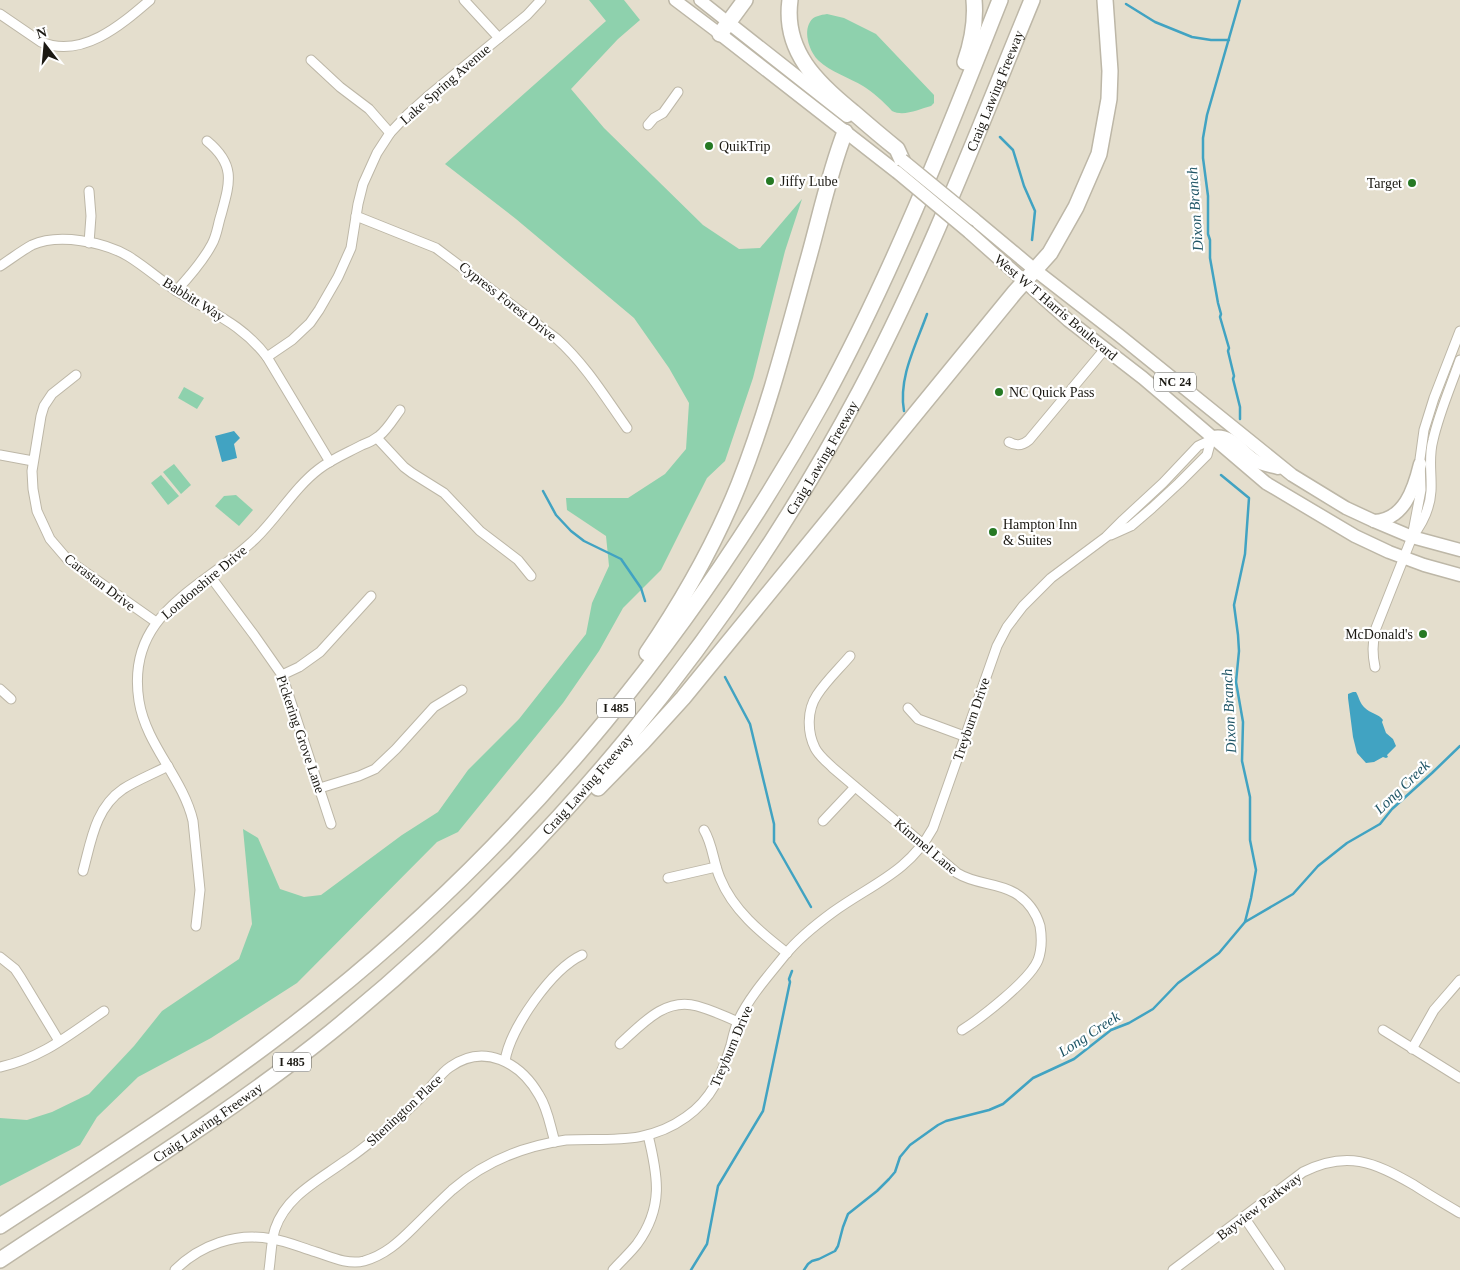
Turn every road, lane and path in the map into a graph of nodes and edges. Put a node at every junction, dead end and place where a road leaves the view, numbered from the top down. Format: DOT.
graph roads {
  1 [pos="150,0"];
  2 [pos="464,0"];
  3 [pos="541,0"];
  4 [pos="675,0"];
  5 [pos="700,0"];
  6 [pos="745,0"];
  7 [pos="790,0"];
  8 [pos="974,0"];
  9 [pos="1000,0"];
  10 [pos="1032,0"];
  11 [pos="1105,0"];
  12 [pos="0,14"];
  13 [pos="724,28"];
  14 [pos="499,38"];
  15 [pos="311,60"];
  16 [pos="678,92"];
  17 [pos="958,104"];
  18 [pos="651,122"];
  19 [pos="845,132"];
  20 [pos="390,134"];
  21 [pos="207,142"];
  22 [pos="899,166"];
  23 [pos="89,191"];
  24 [pos="356,216"];
  25 [pos="89,242"];
  26 [pos="0,266"];
  27 [pos="1035,270"];
  28 [pos="1024,282"];
  29 [pos="176,291"];
  30 [pos="1460,331"];
  31 [pos="1457,346"];
  32 [pos="1105,349"];
  33 [pos="267,357"];
  34 [pos="1460,360"];
  35 [pos="76,375"];
  36 [pos="400,410"];
  37 [pos="627,428"];
  38 [pos="377,438"];
  39 [pos="1212,439"];
  40 [pos="1009,442"];
  41 [pos="0,455"];
  42 [pos="33,461"];
  43 [pos="330,462"];
  44 [pos="1420,464"];
  45 [pos="1286,470"];
  46 [pos="1374,521"];
  47 [pos="1106,537"];
  48 [pos="1412,537"];
  49 [pos="1460,550"];
  50 [pos="1404,558"];
  51 [pos="1460,575"];
  52 [pos="210,576"];
  53 [pos="531,576"];
  54 [pos="371,596"];
  55 [pos="156,622"];
  56 [pos="850,656"];
  57 [pos="1375,667"];
  58 [pos="282,675"];
  59 [pos="0,689"];
  60 [pos="462,690"];
  61 [pos="11,699"];
  62 [pos="908,708"];
  63 [pos="964,736"];
  64 [pos="586,744"];
  65 [pos="168,766"];
  66 [pos="855,787"];
  67 [pos="320,788"];
  68 [pos="822,821"];
  69 [pos="331,824"];
  70 [pos="704,830"];
  71 [pos="542,836"];
  72 [pos="924,844"];
  73 [pos="716,867"];
  74 [pos="83,872"];
  75 [pos="668,878"];
  76 [pos="196,926"];
  77 [pos="787,952"];
  78 [pos="582,955"];
  79 [pos="0,957"];
  80 [pos="1460,980"];
  81 [pos="104,1011"];
  82 [pos="738,1022"];
  83 [pos="962,1030"];
  84 [pos="1383,1030"];
  85 [pos="60,1041"];
  86 [pos="620,1044"];
  87 [pos="1412,1048"];
  88 [pos="505,1061"];
  89 [pos="0,1067"];
  90 [pos="1460,1078"];
  91 [pos="648,1135"];
  92 [pos="555,1142"];
  93 [pos="1460,1213"];
  94 [pos="1244,1218"];
  95 [pos="0,1226"];
  96 [pos="272,1239"];
  97 [pos="0,1260"];
  98 [pos="364,1265"];
  99 [pos="175,1270"];
  100 [pos="269,1270"];
  101 [pos="614,1270"];
  102 [pos="1173,1270"];
  103 [pos="1280,1270"];
  1 -- 12 [label="street"];
  2 -- 14 [label="street"];
  3 -- 14 [label="street, Lake Spring Avenue"];
  4 -- 13 [label="main road, West W T Harris Boulevard"];
  5 -- 13 [label="main road, West W T Harris Boulevard"];
  6 -- 13 [label="highway"];
  7 -- 22 [label="highway"];
  8 -- 17 [label="highway"];
  9 -- 17 [label="highway, Craig Lawing Freeway / I 485"];
  10 -- 71 [label="highway, Craig Lawing Freeway / I 485"];
  11 -- 27 [label="highway"];
  13 -- 19 [label="main road, West W T Harris Boulevard"];
  13 -- 22 [label="main road, West W T Harris Boulevard"];
  14 -- 20 [label="street, Lake Spring Avenue"];
  15 -- 20 [label="street"];
  16 -- 18 [label="street"];
  17 -- 64 [label="highway, Craig Lawing Freeway / I 485"];
  19 -- 22 [label="main road, West W T Harris Boulevard"];
  19 -- 64 [label="highway"];
  20 -- 24 [label="street, Lake Spring Avenue"];
  21 -- 29 [label="street"];
  22 -- 27 [label="main road, West W T Harris Boulevard / NC 24, bridge"];
  22 -- 28 [label="main road, West W T Harris Boulevard / NC 24, bridge"];
  23 -- 25 [label="street"];
  24 -- 33 [label="street, Lake Spring Avenue"];
  24 -- 37 [label="street, Cypress Forest Drive"];
  25 -- 26 [label="street, Babbitt Way"];
  25 -- 29 [label="street, Babbitt Way"];
  27 -- 28 [label="highway"];
  27 -- 45 [label="main road, West W T Harris Boulevard / NC 24"];
  28 -- 32 [label="main road, West W T Harris Boulevard / NC 24"];
  28 -- 71 [label="highway"];
  29 -- 33 [label="street, Babbitt Way"];
  30 -- 31 [label="street"];
  31 -- 44 [label="street"];
  32 -- 39 [label="main road, West W T Harris Boulevard / NC 24"];
  32 -- 40 [label="street"];
  33 -- 43 [label="street, Babbitt Way"];
  34 -- 48 [label="street"];
  35 -- 42 [label="street, Carastan Drive"];
  36 -- 38 [label="street, Londonshire Drive"];
  38 -- 43 [label="street, Londonshire Drive"];
  38 -- 53 [label="street"];
  39 -- 45 [label="main road"];
  39 -- 47 [label="street, Treyburn Drive"];
  39 -- 47 [label="street, Treyburn Drive"];
  39 -- 50 [label="main road, West W T Harris Boulevard / NC 24"];
  41 -- 42 [label="street"];
  42 -- 55 [label="street, Carastan Drive"];
  43 -- 52 [label="street, Londonshire Drive"];
  44 -- 46 [label="main road"];
  44 -- 48 [label="street"];
  45 -- 46 [label="main road, West W T Harris Boulevard / NC 24"];
  46 -- 48 [label="main road, West W T Harris Boulevard / NC 24"];
  47 -- 63 [label="street, Treyburn Drive"];
  48 -- 49 [label="main road, West W T Harris Boulevard / NC 24"];
  48 -- 50 [label="street"];
  50 -- 51 [label="main road, West W T Harris Boulevard / NC 24"];
  50 -- 57 [label="street"];
  52 -- 55 [label="street, Londonshire Drive"];
  52 -- 58 [label="street, Pickering Grove Lane"];
  54 -- 58 [label="street"];
  55 -- 65 [label="street, Londonshire Drive"];
  56 -- 66 [label="street, Kimmel Lane"];
  58 -- 67 [label="street, Pickering Grove Lane"];
  59 -- 61 [label="street"];
  60 -- 67 [label="street"];
  62 -- 63 [label="street"];
  63 -- 72 [label="street, Treyburn Drive"];
  64 -- 95 [label="highway, Craig Lawing Freeway / I 485"];
  65 -- 74 [label="street"];
  65 -- 76 [label="street, Londonshire Drive"];
  66 -- 68 [label="street"];
  66 -- 72 [label="street, Kimmel Lane"];
  67 -- 69 [label="street, Pickering Grove Lane"];
  70 -- 73 [label="street"];
  71 -- 97 [label="highway, Craig Lawing Freeway / I 485"];
  72 -- 77 [label="street, Treyburn Drive"];
  72 -- 83 [label="street, Kimmel Lane"];
  73 -- 75 [label="street"];
  73 -- 77 [label="street"];
  77 -- 82 [label="street, Treyburn Drive"];
  78 -- 88 [label="street"];
  79 -- 85 [label="street"];
  80 -- 87 [label="street"];
  81 -- 85 [label="street"];
  82 -- 86 [label="street"];
  82 -- 91 [label="street, Treyburn Drive"];
  84 -- 87 [label="street"];
  85 -- 89 [label="street"];
  87 -- 90 [label="street"];
  88 -- 92 [label="street, Shenington Place"];
  88 -- 96 [label="street, Shenington Place"];
  91 -- 92 [label="street, Treyburn Drive"];
  91 -- 101 [label="street"];
  92 -- 98 [label="street, Treyburn Drive"];
  93 -- 94 [label="street, Bayview Parkway"];
  94 -- 102 [label="street, Bayview Parkway"];
  94 -- 103 [label="street"];
  96 -- 98 [label="street, Treyburn Drive"];
  96 -- 99 [label="street, Treyburn Drive"];
  96 -- 100 [label="street, Shenington Place"];
}
